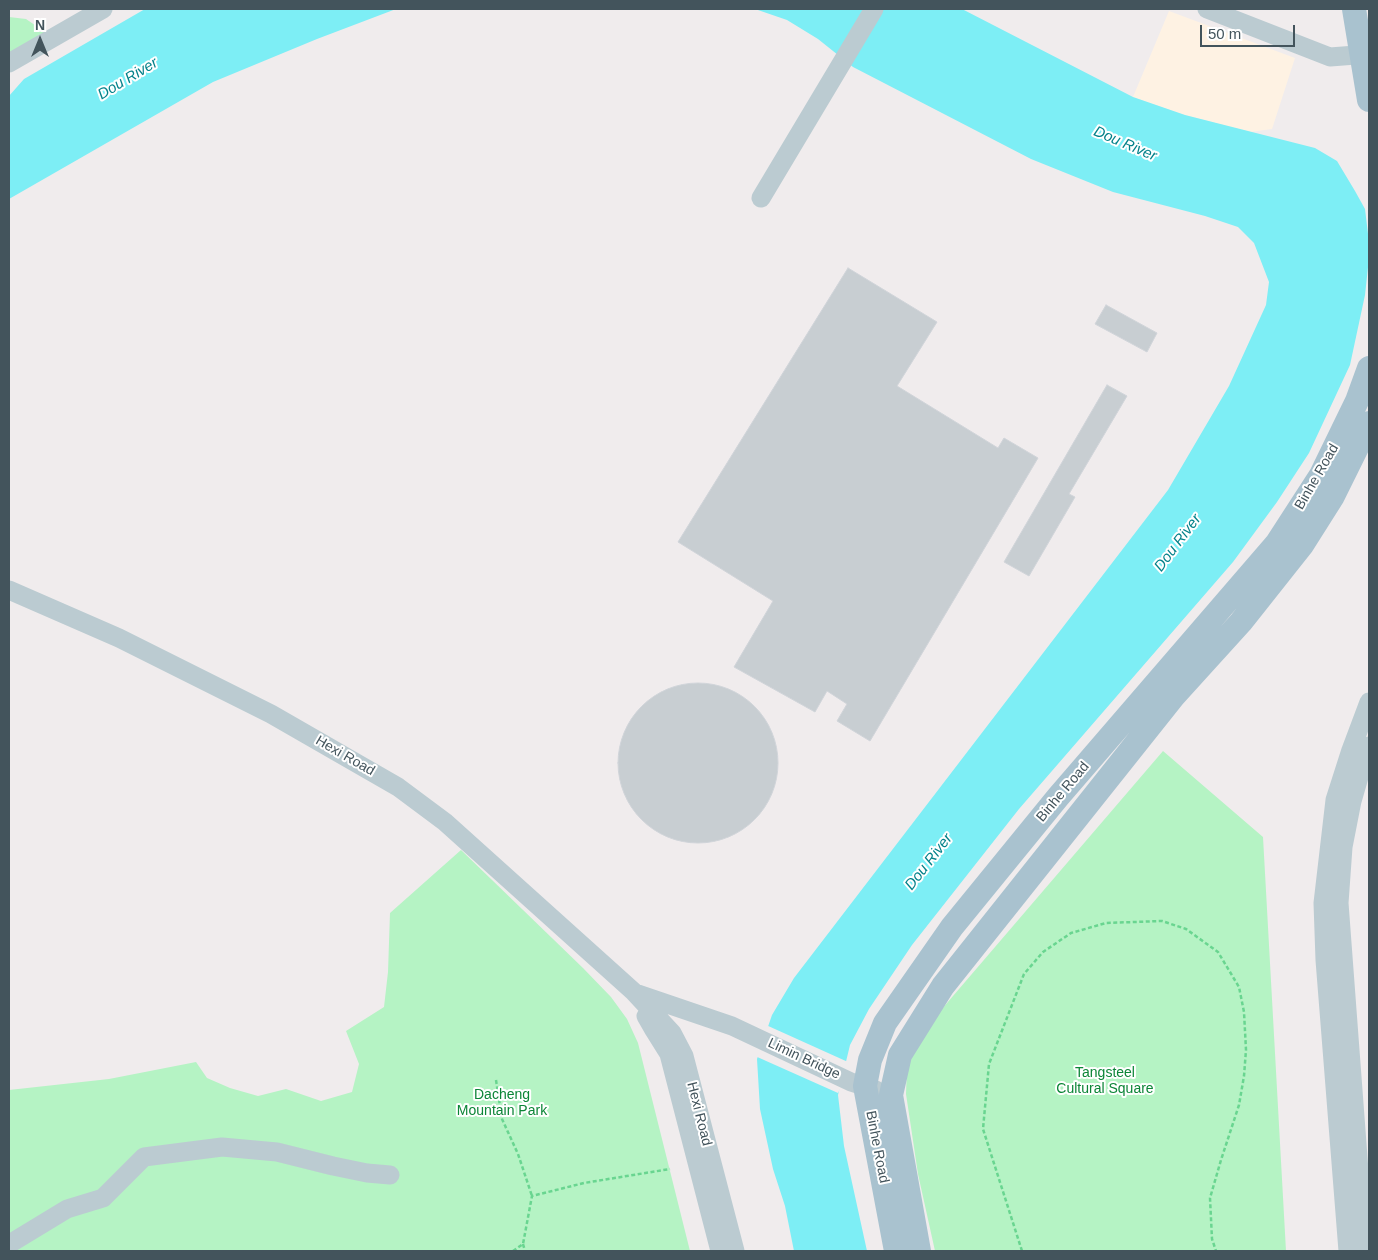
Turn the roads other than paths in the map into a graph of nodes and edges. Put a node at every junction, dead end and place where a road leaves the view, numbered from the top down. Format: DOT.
graph roads {
  1 [pos="103,9"];
  2 [pos="874,9"];
  3 [pos="1207,9"];
  4 [pos="1354,9"];
  5 [pos="1366,55"];
  6 [pos="9,63"];
  7 [pos="1369,100"];
  8 [pos="761,198"];
  9 [pos="1369,368"];
  10 [pos="1369,423"];
  11 [pos="9,590"];
  12 [pos="1369,702"];
  13 [pos="1369,746"];
  14 [pos="634,992"];
  15 [pos="858,1084"];
  16 [pos="891,1095"];
  17 [pos="390,1175"];
  18 [pos="9,1243"];
  19 [pos="720,1251"];
  20 [pos="735,1251"];
  21 [pos="896,1251"];
  22 [pos="919,1251"];
  23 [pos="1348,1251"];
  24 [pos="1365,1251"];
  1 -- 6 [label="street"];
  2 -- 8 [label="street"];
  3 -- 5 [label="street"];
  4 -- 5 [label="main road"];
  5 -- 7 [label="main road"];
  9 -- 15 [label="main road, Binhe Road"];
  10 -- 16 [label="main road, Binhe Road"];
  11 -- 14 [label="street, Hexi Road"];
  12 -- 23 [label="street"];
  13 -- 24 [label="street"];
  14 -- 15 [label="street, Limin Bridge"];
  14 -- 19 [label="street, Hexi Road"];
  14 -- 20 [label="street, Hexi Road"];
  15 -- 16 [label="street, Limin Bridge"];
  15 -- 21 [label="main road, Binhe Road"];
  16 -- 22 [label="main road, Binhe Road"];
  17 -- 18 [label="street"];
}
